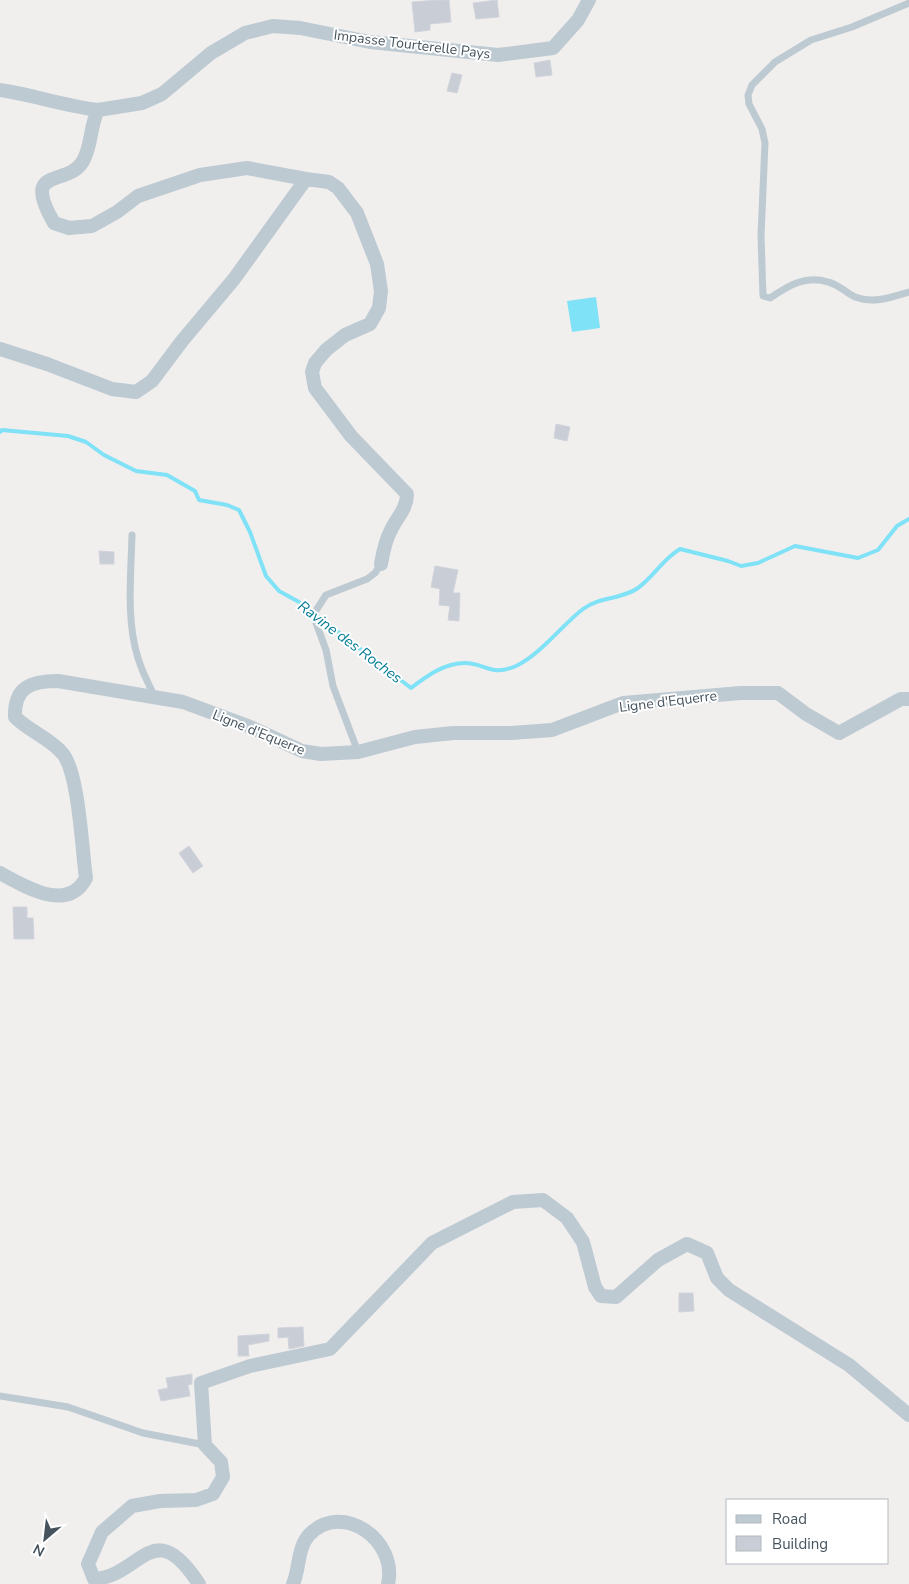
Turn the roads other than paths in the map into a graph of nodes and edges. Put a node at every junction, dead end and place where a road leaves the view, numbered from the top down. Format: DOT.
graph roads {
  1 [pos="589,0"];
  2 [pos="909,3"];
  3 [pos="0,90"];
  4 [pos="98,110"];
  5 [pos="306,180"];
  6 [pos="909,292"];
  7 [pos="0,349"];
  8 [pos="132,535"];
  9 [pos="381,564"];
  10 [pos="155,697"];
  11 [pos="909,699"];
  12 [pos="358,752"];
  13 [pos="0,873"];
  14 [pos="0,1396"];
  15 [pos="909,1415"];
  16 [pos="205,1446"];
  17 [pos="199,1584"];
  18 [pos="293,1584"];
  19 [pos="388,1584"];
  1 -- 4 [label="street, Impasse Tourterelle Pays"];
  2 -- 6 [label="lane"];
  3 -- 4 [label="street, Impasse Tourterelle Pays"];
  4 -- 5 [label="street"];
  5 -- 7 [label="street"];
  5 -- 9 [label="street"];
  8 -- 10 [label="lane"];
  9 -- 12 [label="lane"];
  10 -- 12 [label="street, Ligne d'Equerre"];
  10 -- 13 [label="street, Ligne d'Equerre"];
  11 -- 12 [label="street, Ligne d'Equerre"];
  14 -- 16 [label="lane"];
  15 -- 16 [label="street"];
  16 -- 17 [label="street"];
  18 -- 19 [label="street"];
}
